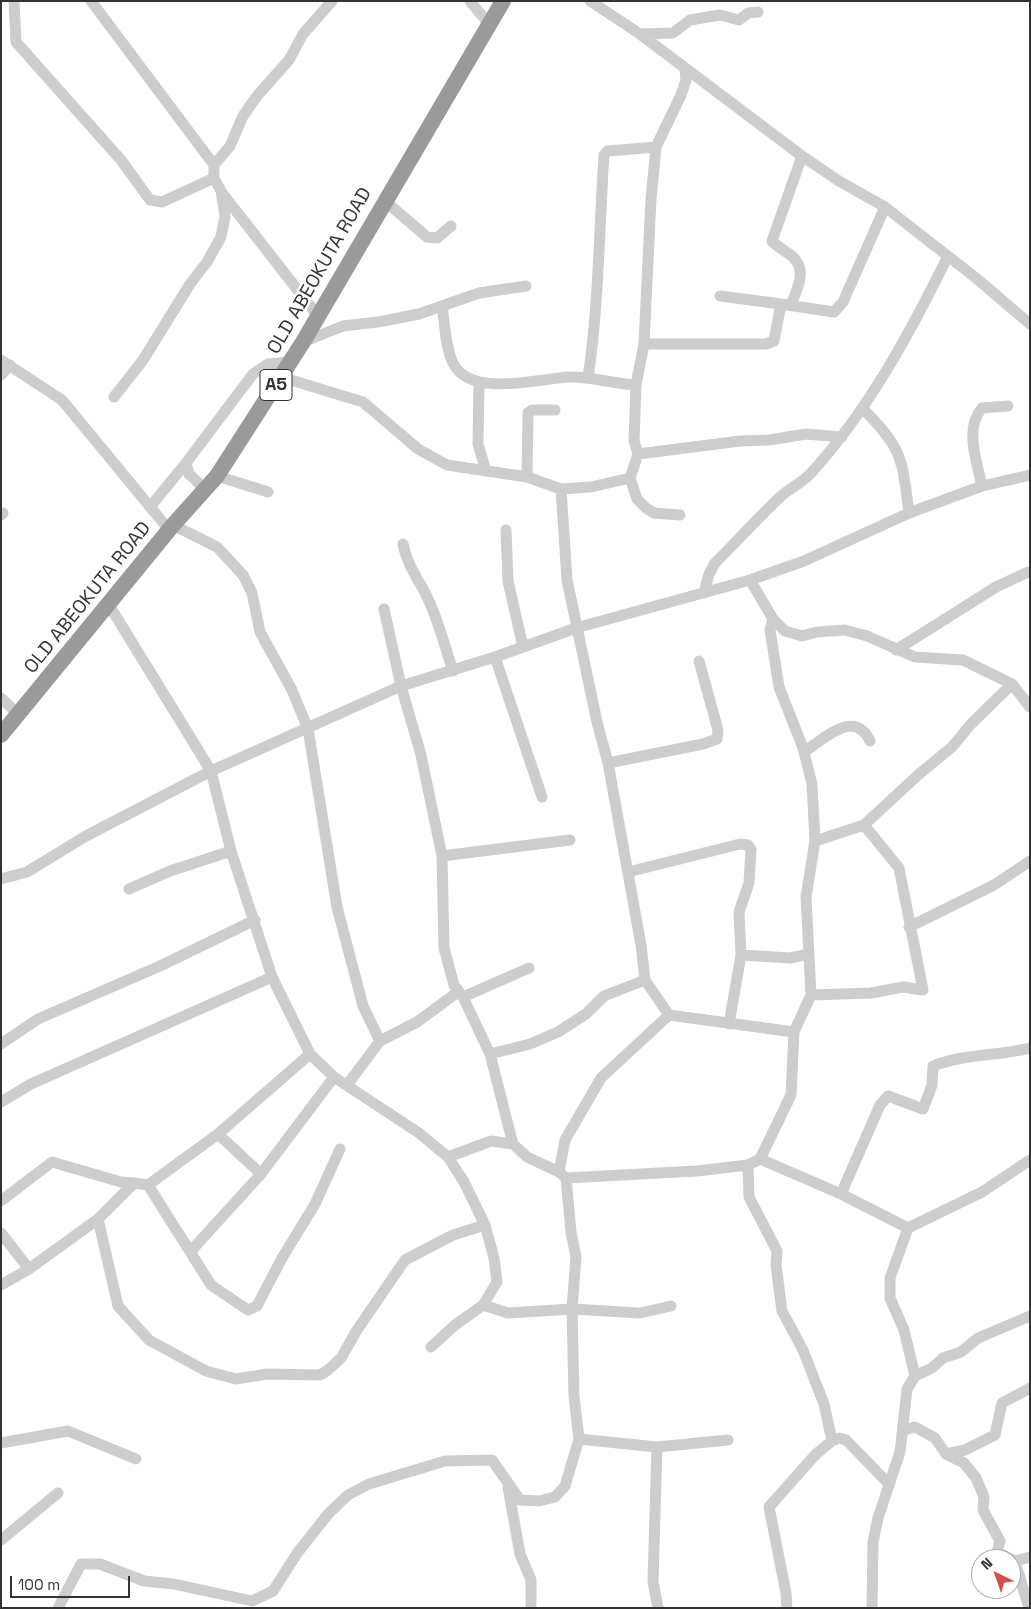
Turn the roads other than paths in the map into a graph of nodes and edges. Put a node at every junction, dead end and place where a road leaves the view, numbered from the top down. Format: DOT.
graph roads {
  1 [pos="14,1"];
  2 [pos="91,1"];
  3 [pos="332,1"];
  4 [pos="470,1"];
  5 [pos="502,1"];
  6 [pos="590,1"];
  7 [pos="758,12"];
  8 [pos="488,23"];
  9 [pos="640,34"];
  10 [pos="685,70"];
  11 [pos="656,147"];
  12 [pos="802,156"];
  13 [pos="214,165"];
  14 [pos="214,178"];
  15 [pos="221,191"];
  16 [pos="384,201"];
  17 [pos="884,207"];
  18 [pos="451,226"];
  19 [pos="947,258"];
  20 [pos="526,286"];
  21 [pos="720,296"];
  22 [pos="786,305"];
  23 [pos="442,306"];
  24 [pos="318,316"];
  25 [pos="1030,324"];
  26 [pos="303,342"];
  27 [pos="644,344"];
  28 [pos="6,362"];
  29 [pos="290,362"];
  30 [pos="1,375"];
  31 [pos="281,377"];
  32 [pos="588,378"];
  33 [pos="479,382"];
  34 [pos="636,385"];
  35 [pos="114,397"];
  36 [pos="1008,406"];
  37 [pos="862,408"];
  38 [pos="555,410"];
  39 [pos="842,437"];
  40 [pos="638,454"];
  41 [pos="186,463"];
  42 [pos="486,471"];
  43 [pos="1030,475"];
  44 [pos="217,476"];
  45 [pos="527,477"];
  46 [pos="630,478"];
  47 [pos="982,486"];
  48 [pos="561,489"];
  49 [pos="205,490"];
  50 [pos="268,492"];
  51 [pos="150,507"];
  52 [pos="910,513"];
  53 [pos="680,515"];
  54 [pos="172,528"];
  55 [pos="506,530"];
  56 [pos="403,544"];
  57 [pos="1028,572"];
  58 [pos="750,580"];
  59 [pos="704,593"];
  60 [pos="109,606"];
  61 [pos="384,608"];
  62 [pos="773,619"];
  63 [pos="576,628"];
  64 [pos="523,647"];
  65 [pos="896,650"];
  66 [pos="495,657"];
  67 [pos="699,662"];
  68 [pos="453,671"];
  69 [pos="1012,684"];
  70 [pos="401,686"];
  71 [pos="1,698"];
  72 [pos="1030,707"];
  73 [pos="18,714"];
  74 [pos="308,729"];
  75 [pos="1,735"];
  76 [pos="870,741"];
  77 [pos="804,752"];
  78 [pos="608,764"];
  79 [pos="211,771"];
  80 [pos="542,796"];
  81 [pos="864,825"];
  82 [pos="570,840"];
  83 [pos="815,841"];
  84 [pos="231,851"];
  85 [pos="442,856"];
  86 [pos="1030,860"];
  87 [pos="628,872"];
  88 [pos="1,879"];
  89 [pos="129,889"];
  90 [pos="255,920"];
  91 [pos="909,927"];
  92 [pos="809,954"];
  93 [pos="741,955"];
  94 [pos="529,968"];
  95 [pos="272,977"];
  96 [pos="645,980"];
  97 [pos="460,994"];
  98 [pos="811,995"];
  99 [pos="669,1015"];
  100 [pos="728,1024"];
  101 [pos="794,1032"];
  102 [pos="380,1041"];
  103 [pos="1,1044"];
  104 [pos="1030,1048"];
  105 [pos="310,1054"];
  106 [pos="490,1054"];
  107 [pos="334,1077"];
  108 [pos="347,1084"];
  109 [pos="1,1102"];
  110 [pos="218,1134"];
  111 [pos="513,1144"];
  112 [pos="340,1149"];
  113 [pos="448,1157"];
  114 [pos="760,1159"];
  115 [pos="1030,1160"];
  116 [pos="748,1165"];
  117 [pos="261,1174"];
  118 [pos="562,1175"];
  119 [pos="134,1184"];
  120 [pos="148,1185"];
  121 [pos="841,1194"];
  122 [pos="1,1201"];
  123 [pos="98,1219"];
  124 [pos="485,1225"];
  125 [pos="908,1228"];
  126 [pos="1,1233"];
  127 [pos="190,1252"];
  128 [pos="29,1269"];
  129 [pos="1,1285"];
  130 [pos="483,1304"];
  131 [pos="671,1306"];
  132 [pos="572,1309"];
  133 [pos="1030,1316"];
  134 [pos="431,1347"];
  135 [pos="915,1376"];
  136 [pos="1030,1388"];
  137 [pos="904,1430"];
  138 [pos="579,1439"];
  139 [pos="728,1440"];
  140 [pos="832,1441"];
  141 [pos="1,1443"];
  142 [pos="657,1447"];
  143 [pos="946,1454"];
  144 [pos="136,1459"];
  145 [pos="507,1480"];
  146 [pos="888,1483"];
  147 [pos="58,1492"];
  148 [pos="1,1540"];
  149 [pos="998,1549"];
  150 [pos="1021,1585"];
  151 [pos="58,1608"];
  152 [pos="531,1608"];
  153 [pos="658,1608"];
  154 [pos="787,1608"];
  155 [pos="872,1608"];
  156 [pos="1029,1608"];
  1 -- 14 [label="street"];
  2 -- 13 [label="street"];
  3 -- 13 [label="street"];
  4 -- 8 [label="street"];
  5 -- 8 [label="highway, OLD ABEOKUTA ROAD / A5"];
  6 -- 9 [label="street"];
  7 -- 9 [label="street"];
  8 -- 16 [label="highway, OLD ABEOKUTA ROAD / A5"];
  9 -- 10 [label="street"];
  10 -- 11 [label="street"];
  10 -- 12 [label="street"];
  11 -- 27 [label="street"];
  11 -- 32 [label="street"];
  12 -- 17 [label="street"];
  12 -- 22 [label="street"];
  13 -- 14 [label="street"];
  14 -- 15 [label="street"];
  15 -- 24 [label="street"];
  15 -- 35 [label="street"];
  16 -- 18 [label="street"];
  16 -- 24 [label="highway, OLD ABEOKUTA ROAD / A5"];
  17 -- 19 [label="street"];
  17 -- 22 [label="street"];
  19 -- 25 [label="street"];
  19 -- 37 [label="street"];
  20 -- 23 [label="street"];
  21 -- 22 [label="street"];
  22 -- 27 [label="street"];
  23 -- 26 [label="street"];
  23 -- 33 [label="street"];
  24 -- 26 [label="highway, OLD ABEOKUTA ROAD / A5"];
  26 -- 29 [label="highway, OLD ABEOKUTA ROAD / A5"];
  27 -- 34 [label="street"];
  28 -- 30 [label="street"];
  28 -- 51 [label="street"];
  29 -- 31 [label="highway, OLD ABEOKUTA ROAD / A5"];
  29 -- 41 [label="street"];
  31 -- 42 [label="street"];
  31 -- 44 [label="highway, OLD ABEOKUTA ROAD / A5"];
  32 -- 33 [label="street"];
  32 -- 34 [label="street"];
  33 -- 42 [label="street"];
  34 -- 40 [label="street"];
  36 -- 47 [label="street"];
  37 -- 39 [label="street"];
  37 -- 52 [label="street"];
  38 -- 45 [label="street"];
  39 -- 40 [label="street"];
  39 -- 59 [label="street"];
  40 -- 46 [label="street"];
  41 -- 49 [label="street"];
  41 -- 51 [label="street"];
  42 -- 45 [label="street"];
  43 -- 47 [label="street"];
  44 -- 49 [label="highway, OLD ABEOKUTA ROAD / A5"];
  44 -- 50 [label="street"];
  45 -- 48 [label="street"];
  46 -- 48 [label="street"];
  46 -- 53 [label="street"];
  47 -- 52 [label="street"];
  48 -- 63 [label="street"];
  49 -- 54 [label="highway, OLD ABEOKUTA ROAD / A5"];
  51 -- 54 [label="street"];
  52 -- 58 [label="street"];
  54 -- 60 [label="highway, OLD ABEOKUTA ROAD / A5"];
  54 -- 74 [label="street"];
  55 -- 64 [label="street"];
  56 -- 68 [label="street"];
  57 -- 65 [label="street"];
  58 -- 59 [label="street"];
  58 -- 62 [label="street"];
  59 -- 63 [label="street"];
  60 -- 73 [label="highway, OLD ABEOKUTA ROAD / A5"];
  60 -- 79 [label="street"];
  61 -- 70 [label="street"];
  62 -- 65 [label="street"];
  62 -- 77 [label="street"];
  63 -- 64 [label="street"];
  63 -- 78 [label="street"];
  64 -- 66 [label="street"];
  65 -- 69 [label="street"];
  66 -- 68 [label="street"];
  66 -- 80 [label="street"];
  67 -- 78 [label="street"];
  68 -- 70 [label="street"];
  69 -- 72 [label="street"];
  69 -- 81 [label="street"];
  70 -- 74 [label="street"];
  70 -- 85 [label="street"];
  71 -- 73 [label="street"];
  73 -- 75 [label="highway, OLD ABEOKUTA ROAD / A5"];
  74 -- 79 [label="street"];
  74 -- 102 [label="street"];
  76 -- 77 [label="street"];
  77 -- 83 [label="street"];
  78 -- 87 [label="street"];
  79 -- 84 [label="street"];
  79 -- 88 [label="street"];
  81 -- 83 [label="street"];
  81 -- 91 [label="street"];
  82 -- 85 [label="street"];
  83 -- 92 [label="street"];
  84 -- 89 [label="street"];
  84 -- 90 [label="street"];
  85 -- 97 [label="street"];
  86 -- 91 [label="street"];
  87 -- 93 [label="street"];
  87 -- 96 [label="street"];
  90 -- 95 [label="street"];
  90 -- 103 [label="street"];
  91 -- 98 [label="street"];
  92 -- 93 [label="street"];
  92 -- 98 [label="street"];
  93 -- 100 [label="street"];
  94 -- 97 [label="street"];
  95 -- 105 [label="street"];
  95 -- 109 [label="street"];
  96 -- 99 [label="street"];
  96 -- 106 [label="street"];
  97 -- 102 [label="street"];
  97 -- 106 [label="street"];
  98 -- 101 [label="street"];
  99 -- 100 [label="street"];
  99 -- 118 [label="street"];
  100 -- 101 [label="street"];
  101 -- 114 [label="street"];
  102 -- 108 [label="street"];
  104 -- 121 [label="street"];
  105 -- 107 [label="street"];
  105 -- 110 [label="street"];
  106 -- 111 [label="street"];
  107 -- 108 [label="street"];
  107 -- 117 [label="street"];
  108 -- 113 [label="street"];
  110 -- 117 [label="street"];
  110 -- 120 [label="street"];
  111 -- 113 [label="street"];
  111 -- 118 [label="street"];
  112 -- 127 [label="street"];
  113 -- 124 [label="street"];
  114 -- 116 [label="street"];
  114 -- 121 [label="street"];
  115 -- 125 [label="street"];
  116 -- 118 [label="street"];
  116 -- 140 [label="street"];
  117 -- 127 [label="street"];
  118 -- 132 [label="street"];
  119 -- 120 [label="street"];
  119 -- 122 [label="street"];
  119 -- 123 [label="street"];
  120 -- 127 [label="street"];
  121 -- 125 [label="street"];
  123 -- 124 [label="street"];
  123 -- 128 [label="street"];
  124 -- 130 [label="street"];
  125 -- 135 [label="street"];
  126 -- 128 [label="street"];
  128 -- 129 [label="street"];
  130 -- 132 [label="street"];
  130 -- 134 [label="street"];
  131 -- 132 [label="street"];
  132 -- 138 [label="street"];
  133 -- 135 [label="street"];
  135 -- 137 [label="street"];
  136 -- 143 [label="street"];
  137 -- 143 [label="street"];
  137 -- 146 [label="street"];
  138 -- 142 [label="street"];
  138 -- 145 [label="street"];
  139 -- 142 [label="street"];
  140 -- 146 [label="street"];
  140 -- 154 [label="street"];
  141 -- 144 [label="street"];
  142 -- 153 [label="street"];
  143 -- 149 [label="street"];
  145 -- 151 [label="street"];
  145 -- 152 [label="street"];
  146 -- 155 [label="street"];
  147 -- 148 [label="street"];
  150 -- 156 [label="street"];
}
